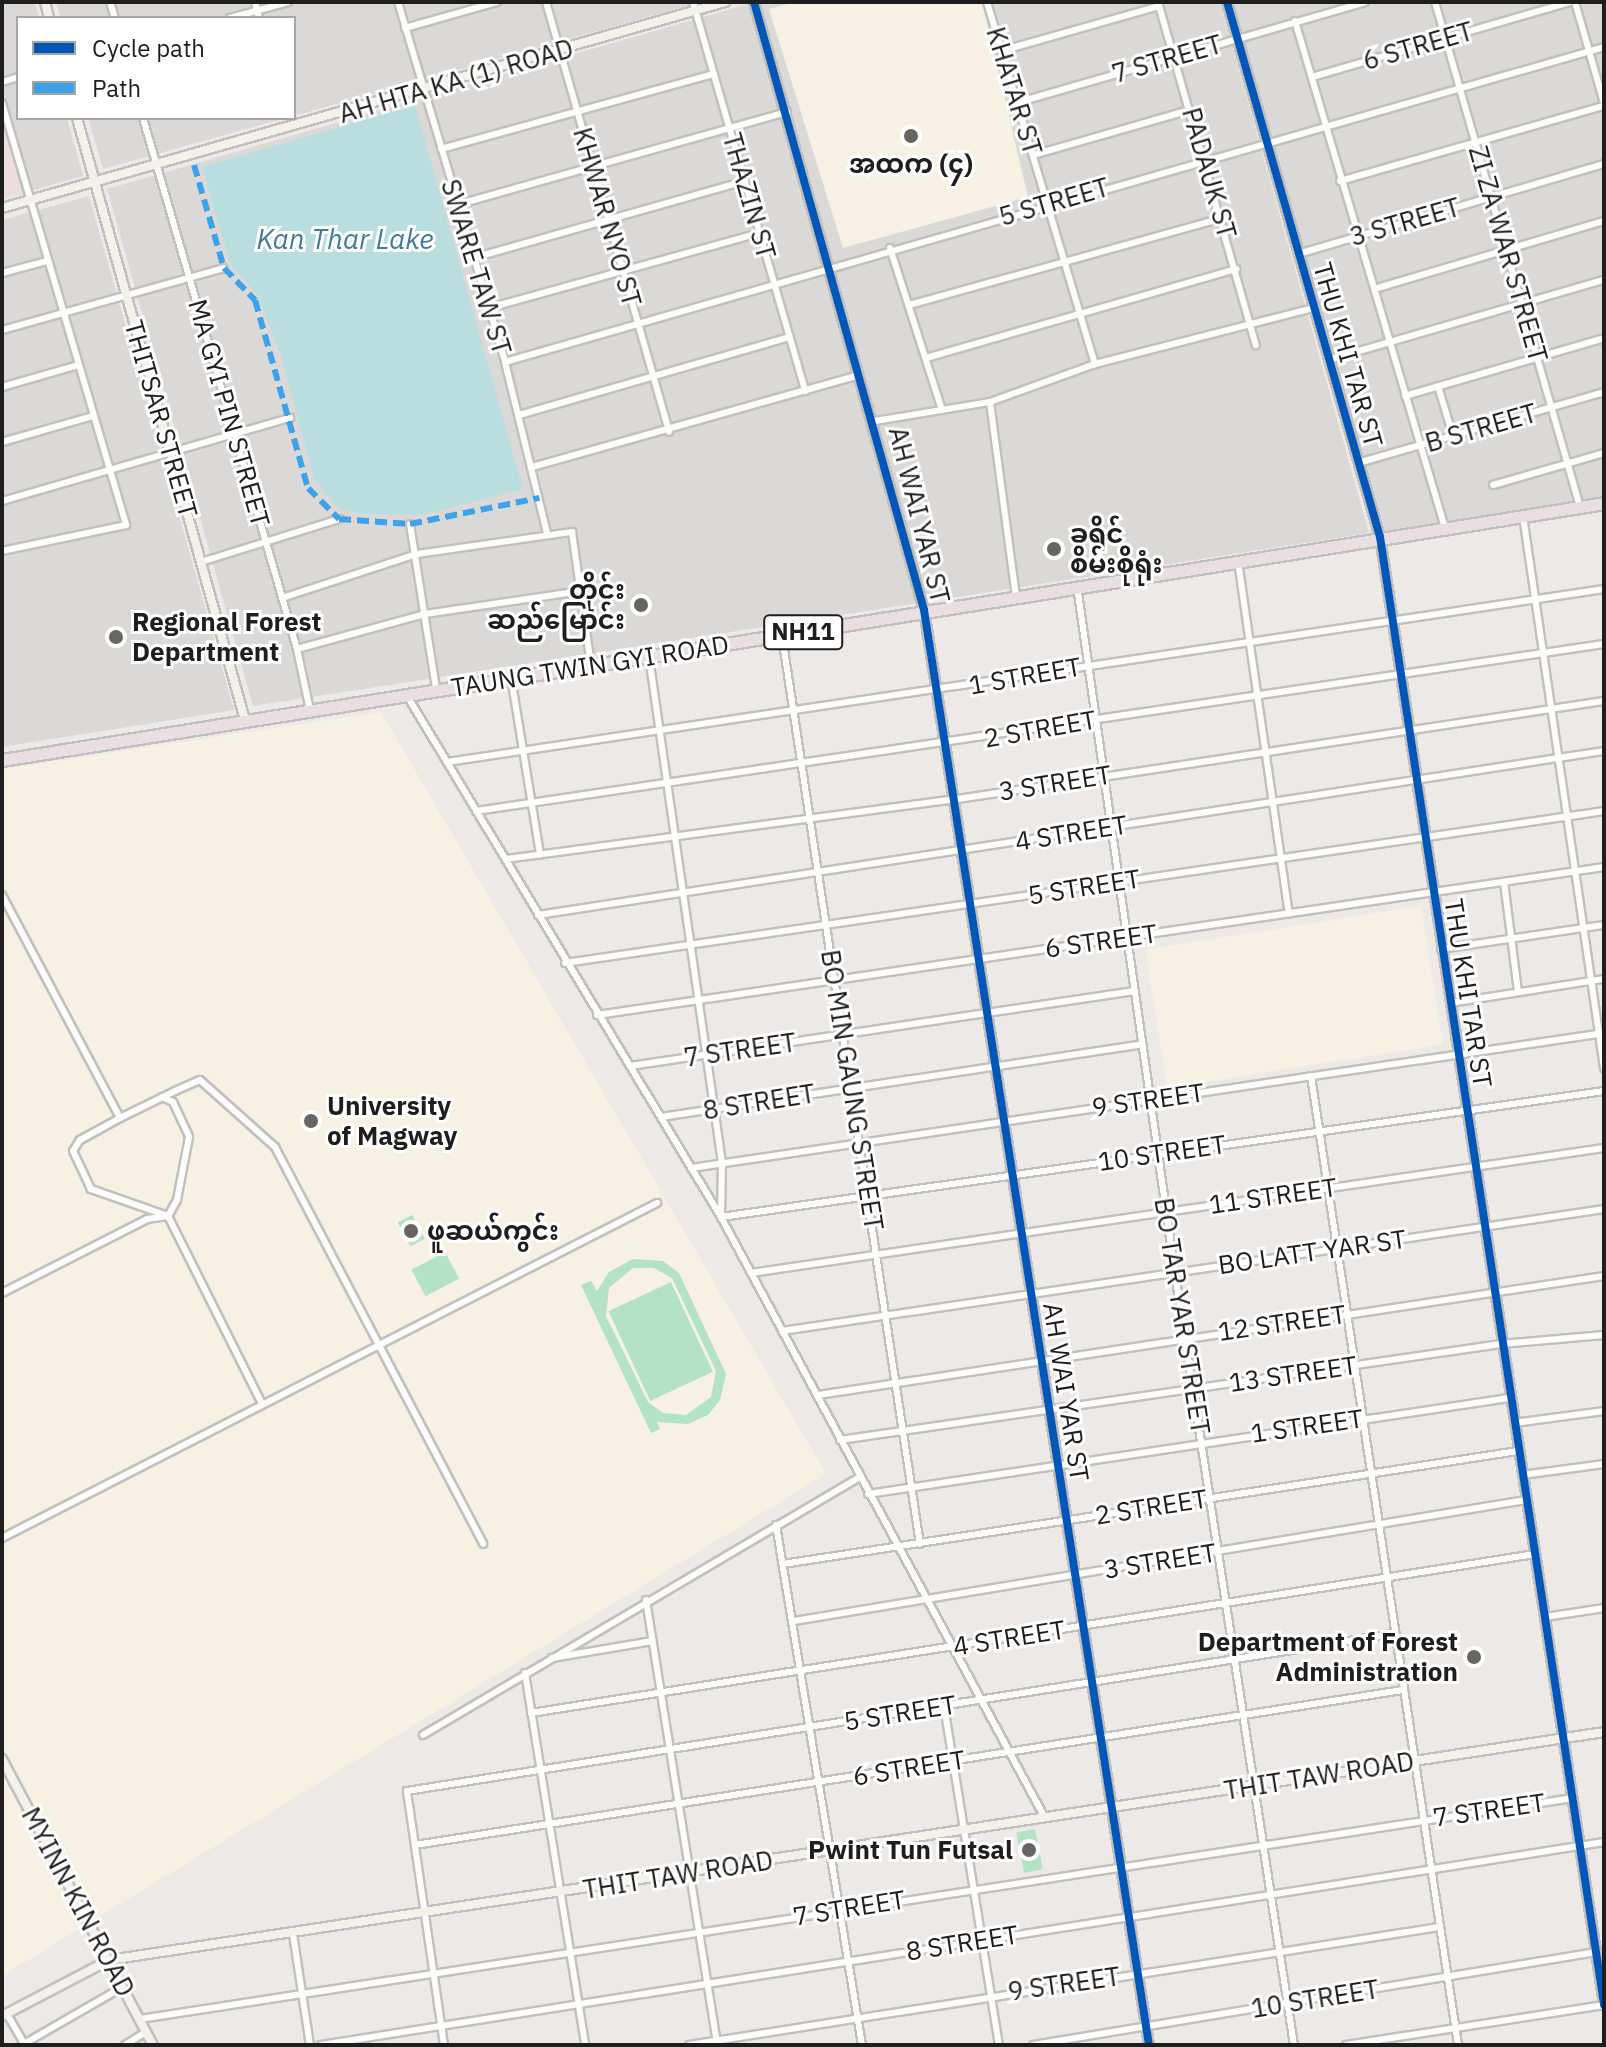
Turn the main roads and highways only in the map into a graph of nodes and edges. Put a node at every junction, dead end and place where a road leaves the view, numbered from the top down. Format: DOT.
graph roads {
  1 [pos="1604,503"];
  2 [pos="2,760"];
  1 -- 2 [label="highway, TAUNG TWIN GYI ROAD / NH11"];
}
